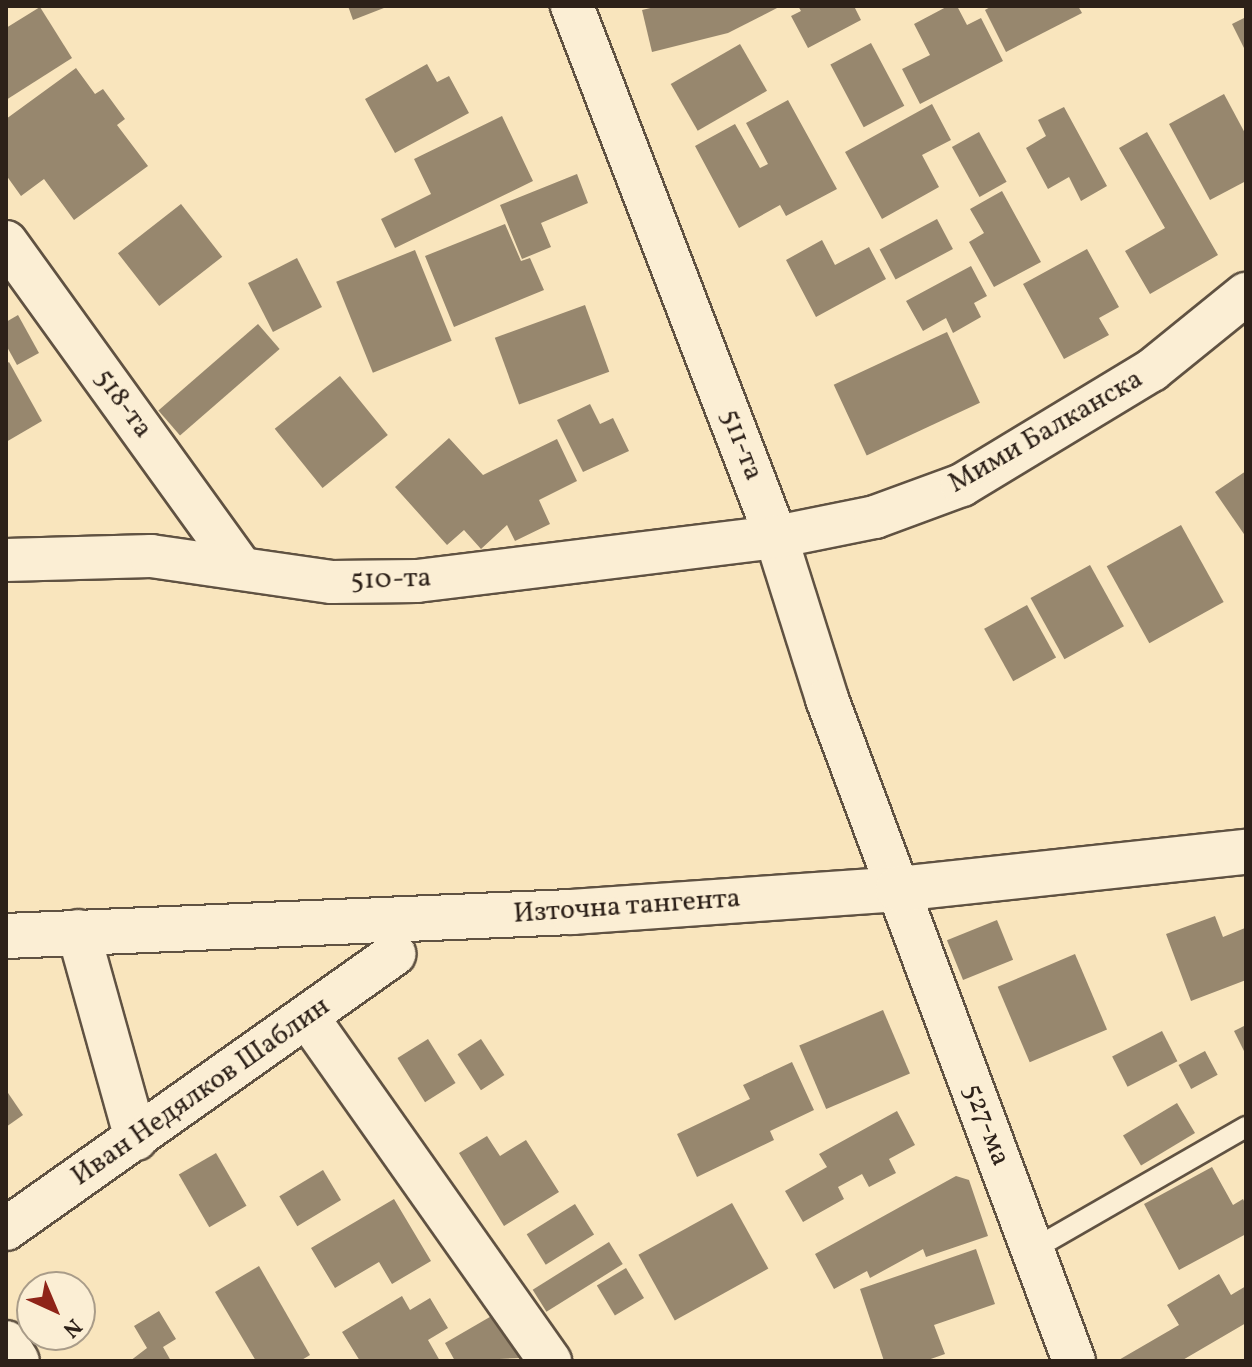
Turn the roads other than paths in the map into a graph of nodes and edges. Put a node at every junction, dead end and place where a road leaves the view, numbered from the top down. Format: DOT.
graph roads {
  1 [pos="572,6"];
  2 [pos="6,242"];
  3 [pos="1246,294"];
  4 [pos="776,537"];
  5 [pos="6,560"];
  6 [pos="240,566"];
  7 [pos="1246,852"];
  8 [pos="898,889"];
  9 [pos="78,931"];
  10 [pos="6,936"];
  11 [pos="394,954"];
  12 [pos="308,1018"];
  13 [pos="1246,1127"];
  14 [pos="136,1139"];
  15 [pos="6,1229"];
  16 [pos="1032,1250"];
  17 [pos="6,1342"];
  18 [pos="18,1361"];
  19 [pos="550,1361"];
  20 [pos="1074,1361"];
  1 -- 4 [label="street, 511-та"];
  2 -- 6 [label="street, 518-та"];
  3 -- 4 [label="street, Мими Балканска"];
  4 -- 6 [label="street, 510-та"];
  4 -- 8 [label="street, 511-та"];
  5 -- 6 [label="street, 510-та"];
  7 -- 8 [label="street, Източна тангента"];
  8 -- 9 [label="street, Източна тангента"];
  8 -- 16 [label="street, 527-ма"];
  9 -- 10 [label="street, Източна тангента"];
  9 -- 14 [label="street"];
  11 -- 12 [label="street, Иван Недялков Шаблин"];
  12 -- 14 [label="street, Иван Недялков Шаблин"];
  12 -- 19 [label="street"];
  13 -- 16 [label="lane"];
  14 -- 15 [label="street, Иван Недялков Шаблин"];
  16 -- 20 [label="street, 527-ма"];
  17 -- 18 [label="street"];
}
